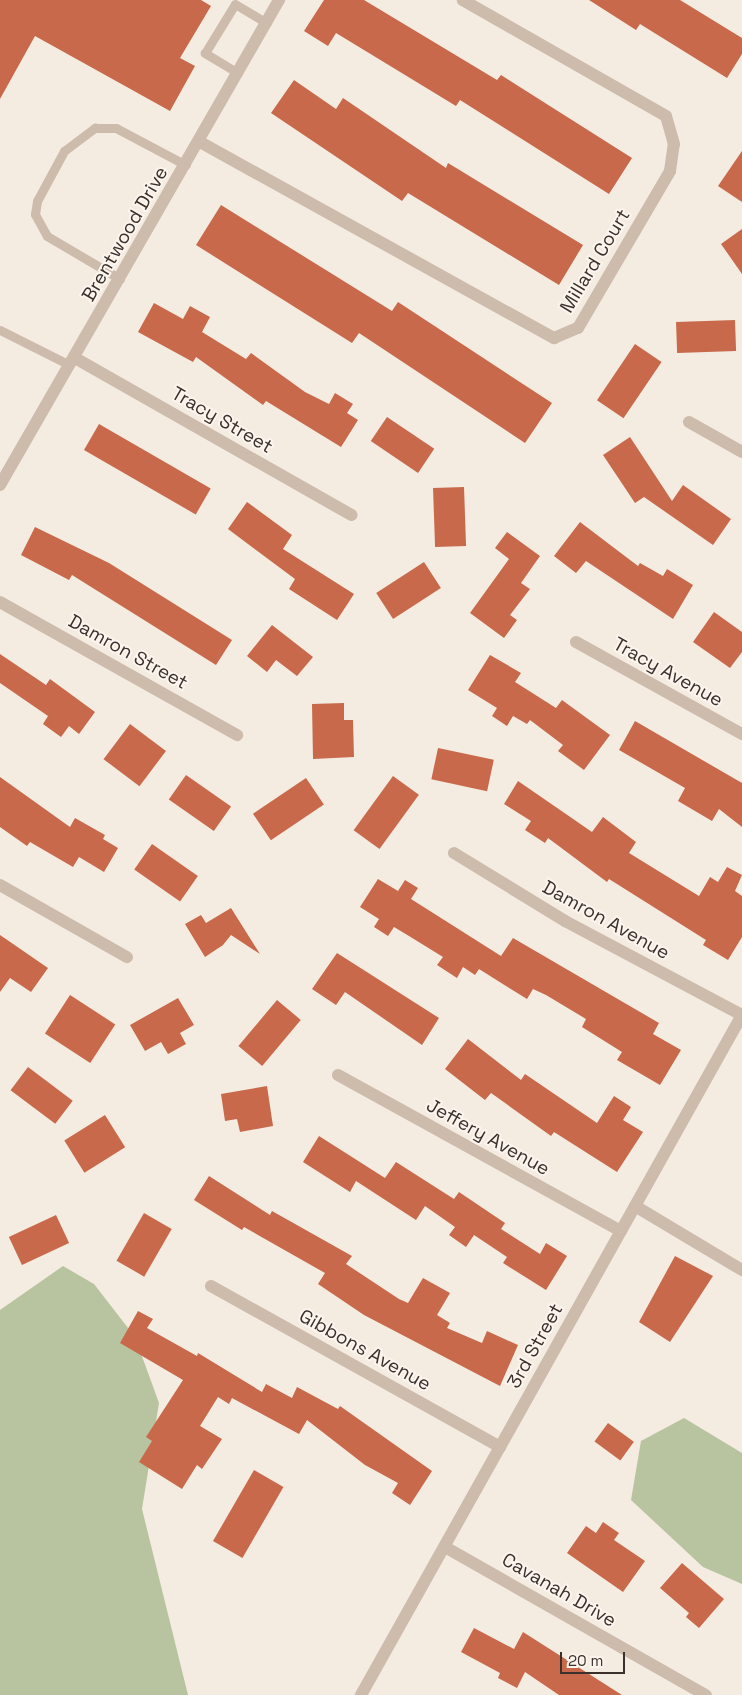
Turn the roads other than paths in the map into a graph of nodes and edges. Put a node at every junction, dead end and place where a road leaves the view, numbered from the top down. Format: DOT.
graph roads {
  1 [pos="279,0"];
  2 [pos="463,0"];
  3 [pos="267,23"];
  4 [pos="238,73"];
  5 [pos="200,142"];
  6 [pos="186,166"];
  7 [pos="120,279"];
  8 [pos="0,330"];
  9 [pos="73,362"];
  10 [pos="688,422"];
  11 [pos="742,452"];
  12 [pos="0,485"];
  13 [pos="350,515"];
  14 [pos="0,602"];
  15 [pos="576,642"];
  16 [pos="742,734"];
  17 [pos="237,735"];
  18 [pos="454,853"];
  19 [pos="0,885"];
  20 [pos="127,957"];
  21 [pos="742,1015"];
  22 [pos="338,1075"];
  23 [pos="635,1206"];
  24 [pos="621,1232"];
  25 [pos="742,1270"];
  26 [pos="210,1286"];
  27 [pos="500,1447"];
  28 [pos="445,1547"];
  29 [pos="361,1695"];
  30 [pos="706,1695"];
  1 -- 3 [label="street, Brentwood Drive"];
  2 -- 5 [label="street, Millard Court"];
  3 -- 4 [label="street, Brentwood Drive"];
  3 -- 4 [label="lane"];
  4 -- 5 [label="street, Brentwood Drive"];
  5 -- 6 [label="street, Brentwood Drive"];
  6 -- 7 [label="street, Brentwood Drive"];
  6 -- 7 [label="lane"];
  7 -- 9 [label="street, Brentwood Drive"];
  8 -- 9 [label="lane"];
  9 -- 12 [label="street, Brentwood Drive"];
  9 -- 13 [label="street, Tracy Street"];
  10 -- 11 [label="street"];
  14 -- 17 [label="street, Damron Street"];
  15 -- 16 [label="street, Tracy Avenue"];
  18 -- 21 [label="street, Damron Avenue"];
  19 -- 20 [label="street"];
  21 -- 23 [label="street, 3rd Street"];
  22 -- 24 [label="street, Jeffery Avenue"];
  23 -- 24 [label="street, 3rd Street"];
  23 -- 25 [label="street"];
  24 -- 27 [label="street, 3rd Street"];
  26 -- 27 [label="street, Gibbons Avenue"];
  27 -- 28 [label="street, 3rd Street"];
  28 -- 29 [label="street, 3rd Street"];
  28 -- 30 [label="street, Cavanah Drive"];
}
